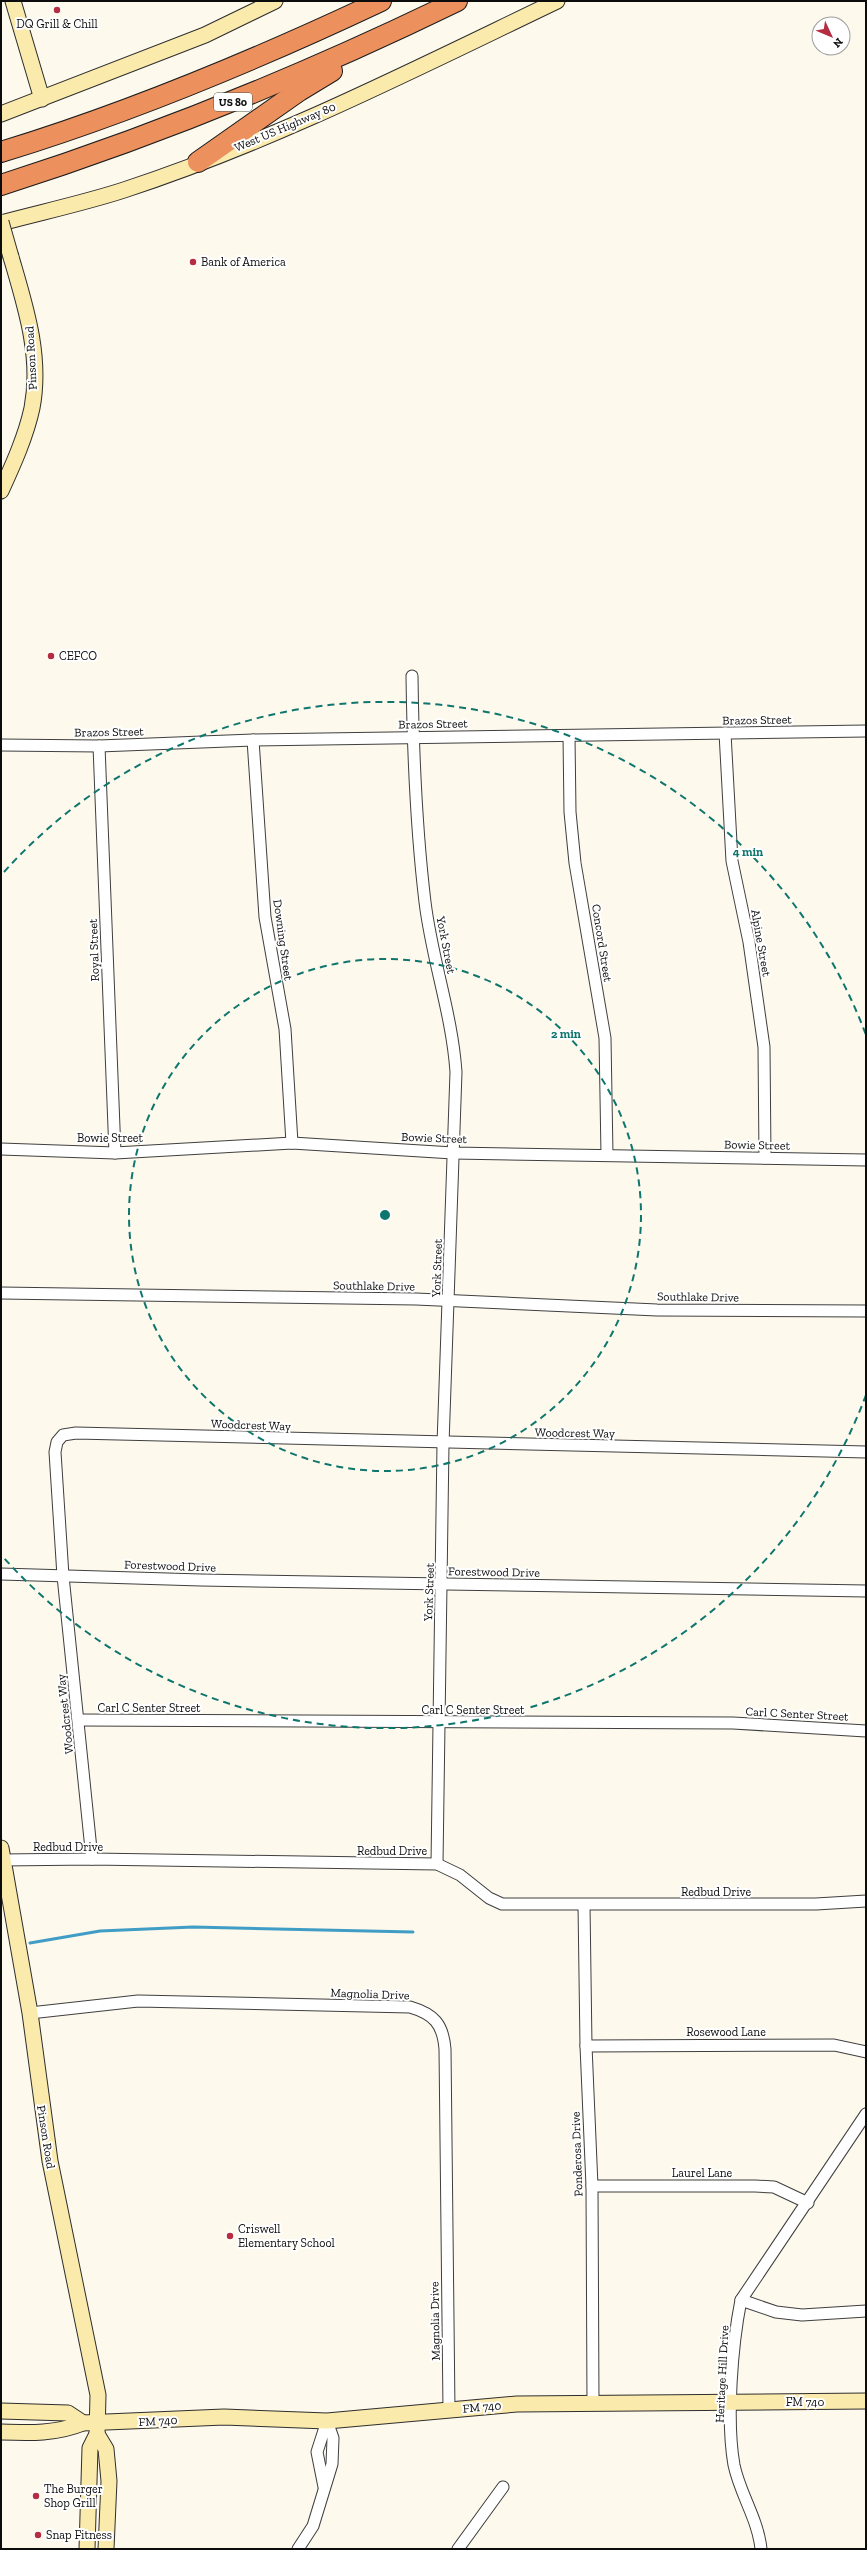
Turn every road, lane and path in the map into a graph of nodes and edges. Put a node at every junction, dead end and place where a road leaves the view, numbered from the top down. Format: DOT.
graph roads {
  1 [pos="13,1"];
  2 [pos="275,1"];
  3 [pos="381,1"];
  4 [pos="457,1"];
  5 [pos="557,1"];
  6 [pos="429,14"];
  7 [pos="42,99"];
  8 [pos="1,114"];
  9 [pos="1,152"];
  10 [pos="198,162"];
  11 [pos="1,185"];
  12 [pos="1,223"];
  13 [pos="1,491"];
  14 [pos="412,676"];
  15 [pos="866,731"];
  16 [pos="725,733"];
  17 [pos="569,736"];
  18 [pos="413,738"];
  19 [pos="253,740"];
  20 [pos="1,745"];
  21 [pos="99,746"];
  22 [pos="292,1144"];
  23 [pos="1,1149"];
  24 [pos="115,1153"];
  25 [pos="453,1153"];
  26 [pos="607,1155"];
  27 [pos="765,1158"];
  28 [pos="866,1160"];
  29 [pos="1,1293"];
  30 [pos="449,1302"];
  31 [pos="866,1312"];
  32 [pos="443,1444"];
  33 [pos="866,1452"];
  34 [pos="1,1574"];
  35 [pos="63,1576"];
  36 [pos="443,1583"];
  37 [pos="866,1591"];
  38 [pos="79,1720"];
  39 [pos="439,1723"];
  40 [pos="866,1731"];
  41 [pos="1,1857"];
  42 [pos="92,1859"];
  43 [pos="437,1864"];
  44 [pos="866,1901"];
  45 [pos="584,1905"];
  46 [pos="30,2013"];
  47 [pos="586,2046"];
  48 [pos="866,2052"];
  49 [pos="866,2114"];
  50 [pos="592,2186"];
  51 [pos="808,2203"];
  52 [pos="741,2300"];
  53 [pos="866,2311"];
  54 [pos="866,2401"];
  55 [pos="732,2402"];
  56 [pos="593,2403"];
  57 [pos="449,2410"];
  58 [pos="1,2411"];
  59 [pos="327,2421"];
  60 [pos="83,2423"];
  61 [pos="98,2429"];
  62 [pos="3,2432"];
  63 [pos="324,2487"];
  64 [pos="503,2487"];
  65 [pos="87,2549"];
  66 [pos="106,2549"];
  67 [pos="298,2549"];
  68 [pos="458,2549"];
  69 [pos="761,2549"];
  1 -- 7 [label="main road"];
  2 -- 7 [label="main road"];
  3 -- 9 [label="highway, US 80"];
  4 -- 6 [label="highway, US 80"];
  5 -- 10 [label="main road, West US Highway 80"];
  6 -- 10 [label="highway"];
  6 -- 11 [label="highway, US 80"];
  7 -- 8 [label="main road"];
  10 -- 12 [label="main road, West US Highway 80"];
  12 -- 13 [label="main road, Pinson Road, bridge"];
  14 -- 18 [label="street, York Street"];
  15 -- 16 [label="street, Brazos Street"];
  16 -- 17 [label="street, Brazos Street"];
  16 -- 27 [label="street, Alpine Street"];
  17 -- 18 [label="street, Brazos Street"];
  17 -- 26 [label="street, Concord Street"];
  18 -- 19 [label="street, Brazos Street"];
  18 -- 25 [label="street, York Street"];
  19 -- 21 [label="street, Brazos Street"];
  19 -- 22 [label="street, Downing Street"];
  20 -- 21 [label="street, Brazos Street"];
  21 -- 24 [label="street, Royal Street"];
  22 -- 24 [label="street, Bowie Street"];
  22 -- 25 [label="street, Bowie Street"];
  23 -- 24 [label="street, Bowie Street"];
  25 -- 26 [label="street, Bowie Street"];
  25 -- 30 [label="street, York Street"];
  26 -- 27 [label="street, Bowie Street"];
  27 -- 28 [label="street, Bowie Street"];
  29 -- 30 [label="street, Southlake Drive"];
  30 -- 31 [label="street, Southlake Drive"];
  30 -- 32 [label="street, York Street"];
  32 -- 33 [label="street, Woodcrest Way"];
  32 -- 35 [label="street, Woodcrest Way"];
  32 -- 36 [label="street, York Street"];
  34 -- 35 [label="street, Forestwood Drive"];
  35 -- 36 [label="street, Forestwood Drive"];
  35 -- 38 [label="street, Woodcrest Way"];
  36 -- 37 [label="street, Forestwood Drive"];
  36 -- 39 [label="street, York Street"];
  38 -- 39 [label="street, Carl C Senter Street"];
  38 -- 42 [label="street, Woodcrest Way"];
  39 -- 40 [label="street, Carl C Senter Street"];
  39 -- 43 [label="street, York Street"];
  41 -- 42 [label="street, Redbud Drive"];
  41 -- 46 [label="main road, Pinson Road"];
  42 -- 43 [label="street, Redbud Drive"];
  43 -- 45 [label="street, Redbud Drive"];
  44 -- 45 [label="street, Redbud Drive"];
  45 -- 47 [label="street, Ponderosa Drive"];
  46 -- 57 [label="street, Magnolia Drive"];
  46 -- 61 [label="main road, Pinson Road"];
  47 -- 48 [label="street, Rosewood Lane"];
  47 -- 50 [label="street, Ponderosa Drive"];
  49 -- 51 [label="street, Heritage Hill Drive"];
  50 -- 51 [label="street, Laurel Lane"];
  50 -- 56 [label="street, Ponderosa Drive"];
  51 -- 52 [label="street, Heritage Hill Drive"];
  52 -- 53 [label="street"];
  52 -- 55 [label="street, Heritage Hill Drive"];
  54 -- 55 [label="main road, FM 740 / FM 740"];
  55 -- 56 [label="main road, FM 740 / FM 740"];
  55 -- 69 [label="street, Heritage Hill Drive"];
  56 -- 57 [label="main road, FM 740 / FM 740"];
  57 -- 59 [label="main road, FM 740 / FM 740"];
  58 -- 60 [label="main road"];
  59 -- 61 [label="main road, FM 740 / FM 740"];
  59 -- 63 [label="street"];
  59 -- 63 [label="street"];
  60 -- 61 [label="main road, FM 740"];
  60 -- 62 [label="main road"];
  61 -- 65 [label="main road"];
  61 -- 66 [label="main road"];
  63 -- 67 [label="street"];
  64 -- 68 [label="street"];
}
